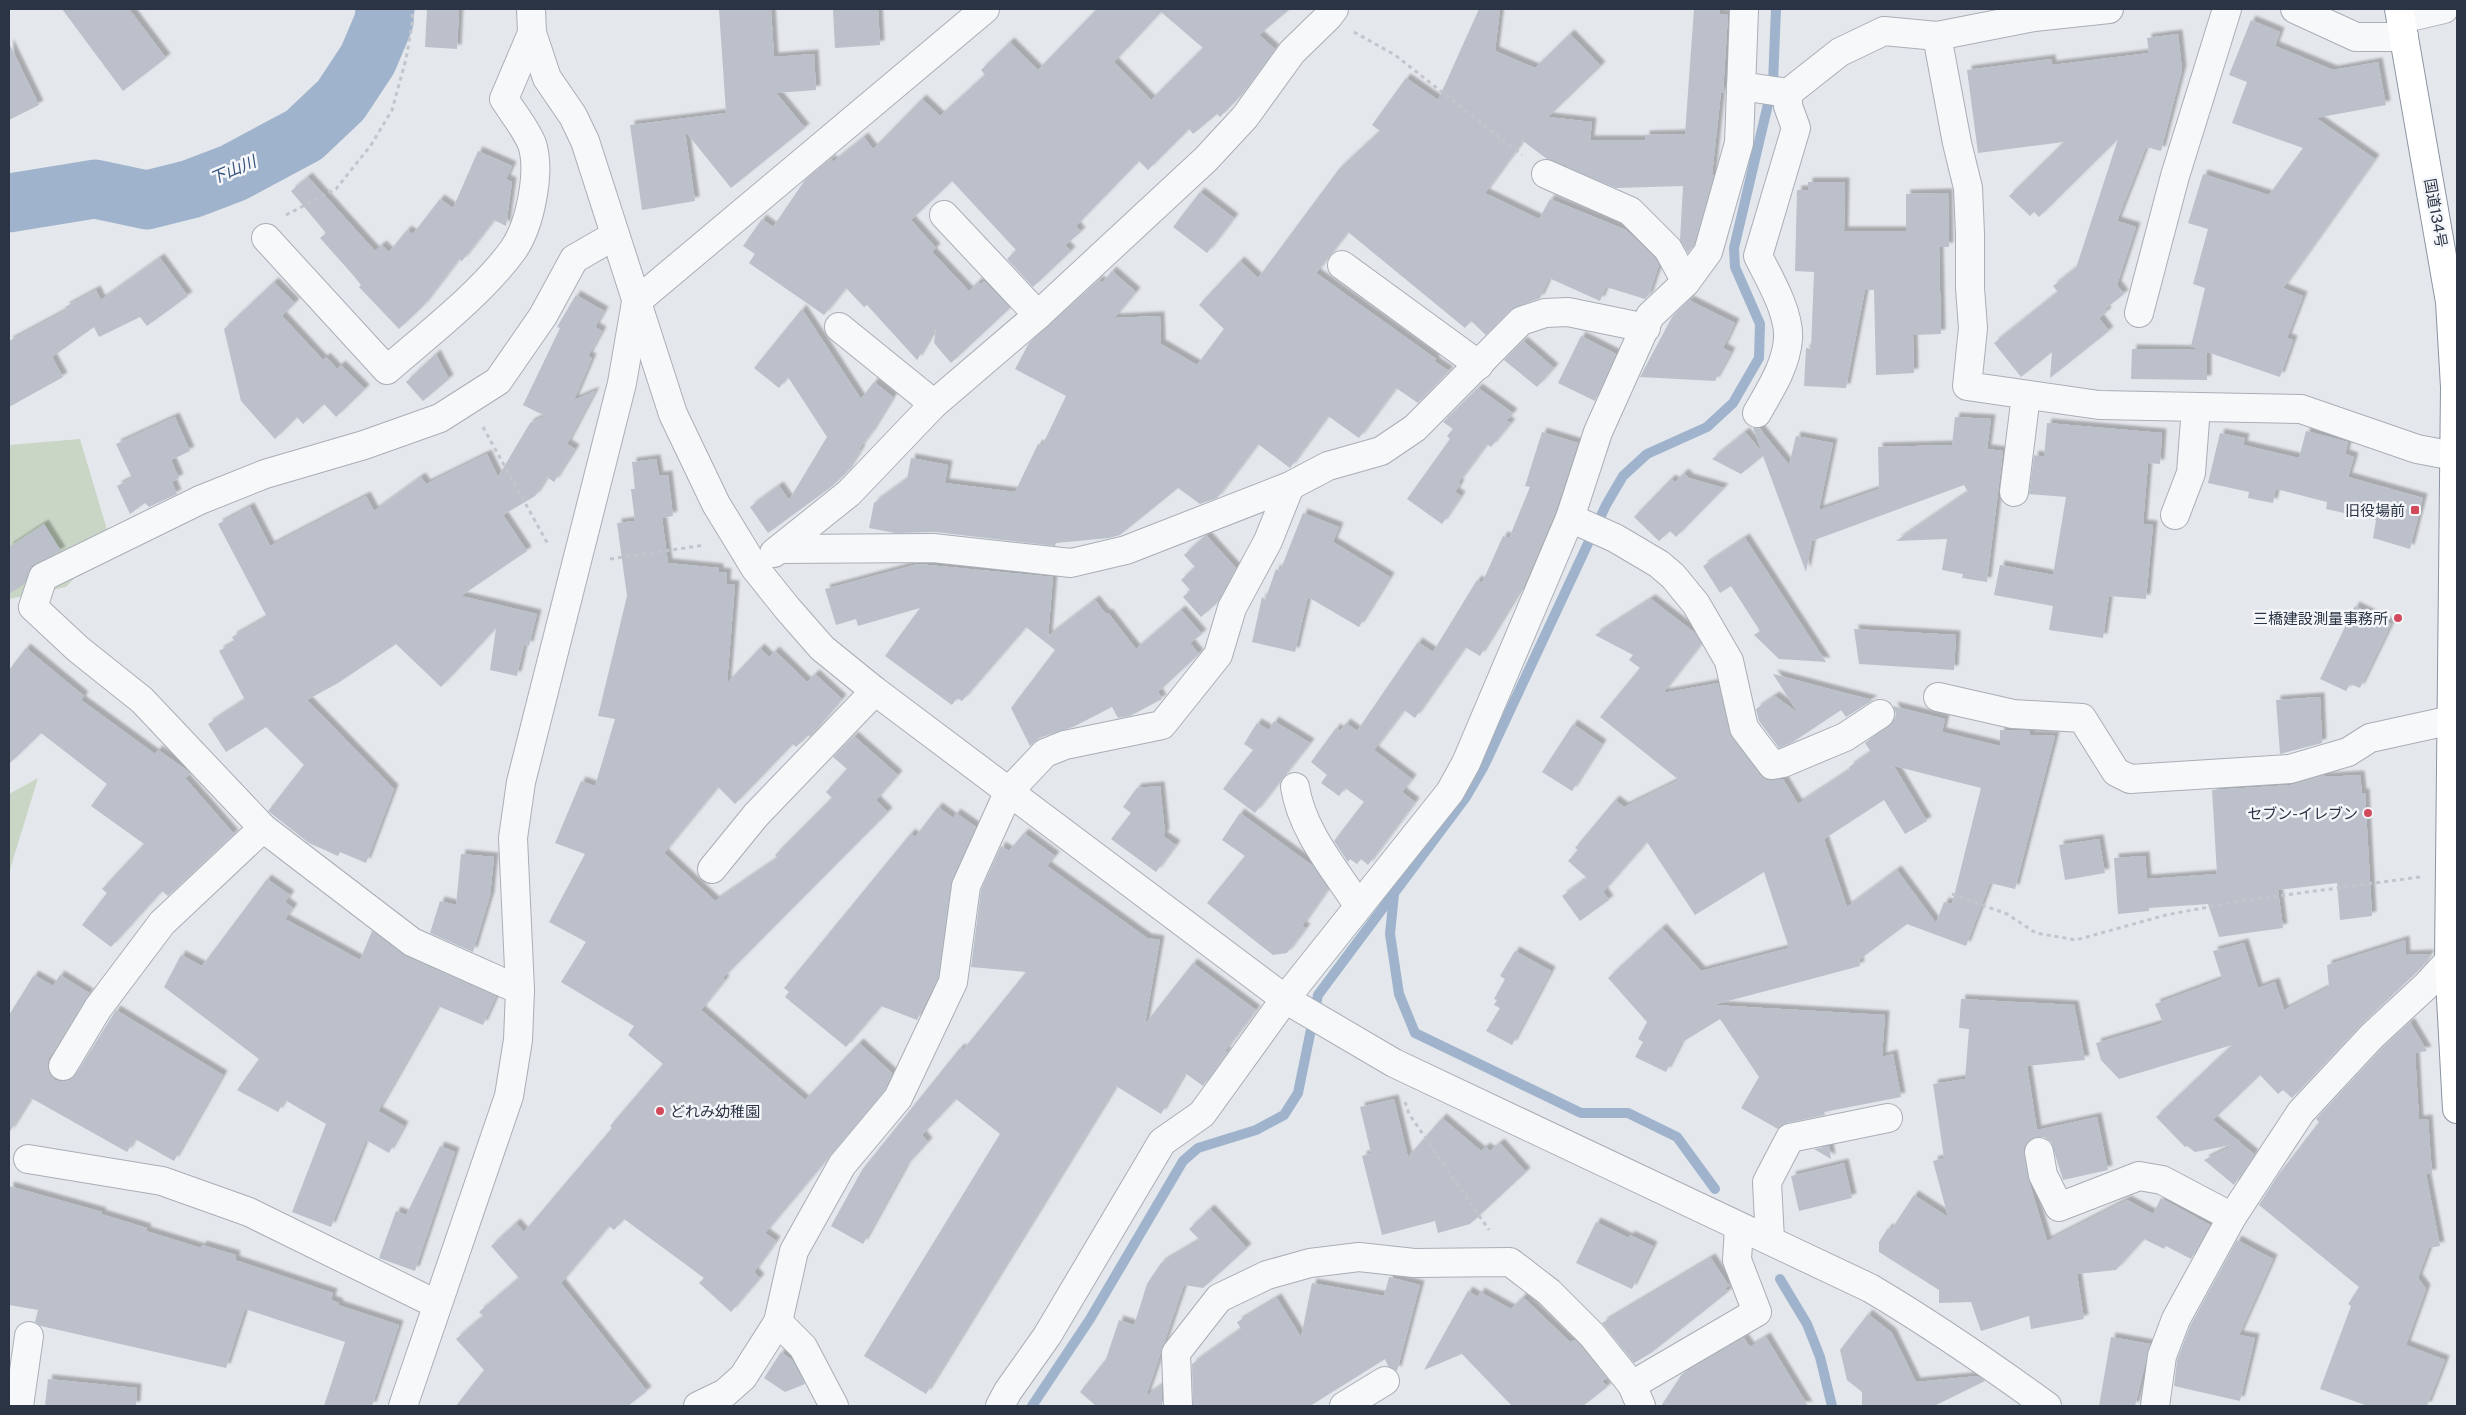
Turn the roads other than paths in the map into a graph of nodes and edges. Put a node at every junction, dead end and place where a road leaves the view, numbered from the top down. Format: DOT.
graph roads {
  1 [pos="985,9"];
  2 [pos="1744,9"];
  3 [pos="2110,9"];
  4 [pos="2227,9"];
  5 [pos="2294,9"];
  6 [pos="2444,9"];
  7 [pos="1331,13"];
  8 [pos="531,21"];
  9 [pos="2402,22"];
  10 [pos="1937,36"];
  11 [pos="1767,90"];
  12 [pos="1546,174"];
  13 [pos="944,215"];
  14 [pos="614,236"];
  15 [pos="266,238"];
  16 [pos="1342,265"];
  17 [pos="1686,282"];
  18 [pos="636,302"];
  19 [pos="2139,314"];
  20 [pos="1038,315"];
  21 [pos="839,327"];
  22 [pos="1646,328"];
  23 [pos="1479,365"];
  24 [pos="2026,395"];
  25 [pos="934,404"];
  26 [pos="2196,407"];
  27 [pos="1758,413"];
  28 [pos="2454,456"];
  29 [pos="1290,486"];
  30 [pos="2014,492"];
  31 [pos="2175,515"];
  32 [pos="1577,521"];
  33 [pos="779,549"];
  34 [pos="755,568"];
  35 [pos="875,691"];
  36 [pos="1938,697"];
  37 [pos="1880,714"];
  38 [pos="2452,720"];
  39 [pos="1295,787"];
  40 [pos="1008,791"];
  41 [pos="263,828"];
  42 [pos="712,869"];
  43 [pos="1358,905"];
  44 [pos="2453,914"];
  45 [pos="2448,961"];
  46 [pos="520,990"];
  47 [pos="1291,1002"];
  48 [pos="63,1066"];
  49 [pos="2457,1109"];
  50 [pos="1888,1118"];
  51 [pos="2039,1152"];
  52 [pos="28,1159"];
  53 [pos="2232,1217"];
  54 [pos="1739,1227"];
  55 [pos="1770,1240"];
  56 [pos="436,1304"];
  57 [pos="778,1322"];
  58 [pos="29,1336"];
  59 [pos="1385,1381"];
  60 [pos="1636,1396"];
  61 [pos="20,1406"];
  62 [pos="403,1406"];
  63 [pos="698,1406"];
  64 [pos="834,1406"];
  65 [pos="1000,1406"];
  66 [pos="1178,1406"];
  67 [pos="1344,1406"];
  68 [pos="2046,1406"];
  69 [pos="2155,1406"];
  1 -- 18 [label="street"];
  2 -- 11 [label="street"];
  3 -- 10 [label="street"];
  4 -- 19 [label="street"];
  5 -- 9 [label="street"];
  6 -- 9 [label="street"];
  7 -- 20 [label="street"];
  8 -- 14 [label="street"];
  8 -- 15 [label="street"];
  9 -- 28 [label="highway, 国道134号"];
  10 -- 11 [label="street"];
  10 -- 24 [label="street"];
  11 -- 17 [label="street"];
  11 -- 27 [label="street"];
  12 -- 17 [label="street"];
  13 -- 20 [label="street"];
  14 -- 18 [label="street"];
  14 -- 41 [label="street"];
  16 -- 23 [label="street"];
  17 -- 22 [label="street"];
  18 -- 34 [label="street"];
  18 -- 46 [label="street"];
  20 -- 25 [label="street"];
  21 -- 25 [label="street"];
  22 -- 23 [label="street"];
  22 -- 32 [label="street"];
  23 -- 29 [label="street"];
  24 -- 26 [label="street"];
  24 -- 30 [label="street"];
  25 -- 33 [label="street"];
  26 -- 28 [label="street"];
  26 -- 31 [label="street"];
  28 -- 38 [label="highway, 国道134号"];
  29 -- 33 [label="street"];
  29 -- 40 [label="street"];
  32 -- 37 [label="street"];
  32 -- 43 [label="street"];
  33 -- 34 [label="street"];
  34 -- 35 [label="street"];
  35 -- 40 [label="street"];
  35 -- 42 [label="street"];
  36 -- 38 [label="street"];
  38 -- 44 [label="highway, 国道134号"];
  39 -- 43 [label="street"];
  40 -- 47 [label="street"];
  40 -- 57 [label="street"];
  41 -- 46 [label="street"];
  41 -- 48 [label="street"];
  43 -- 47 [label="street"];
  44 -- 45 [label="highway, 国道134号"];
  45 -- 49 [label="highway, 国道134号"];
  45 -- 53 [label="street"];
  46 -- 56 [label="street"];
  47 -- 54 [label="street"];
  47 -- 65 [label="street"];
  50 -- 55 [label="street"];
  51 -- 53 [label="street"];
  52 -- 56 [label="street"];
  53 -- 69 [label="street"];
  54 -- 55 [label="street"];
  54 -- 60 [label="street"];
  55 -- 68 [label="street"];
  56 -- 62 [label="street"];
  57 -- 63 [label="street"];
  57 -- 64 [label="street"];
  58 -- 61 [label="street"];
  59 -- 67 [label="street"];
  60 -- 66 [label="street"];
}
